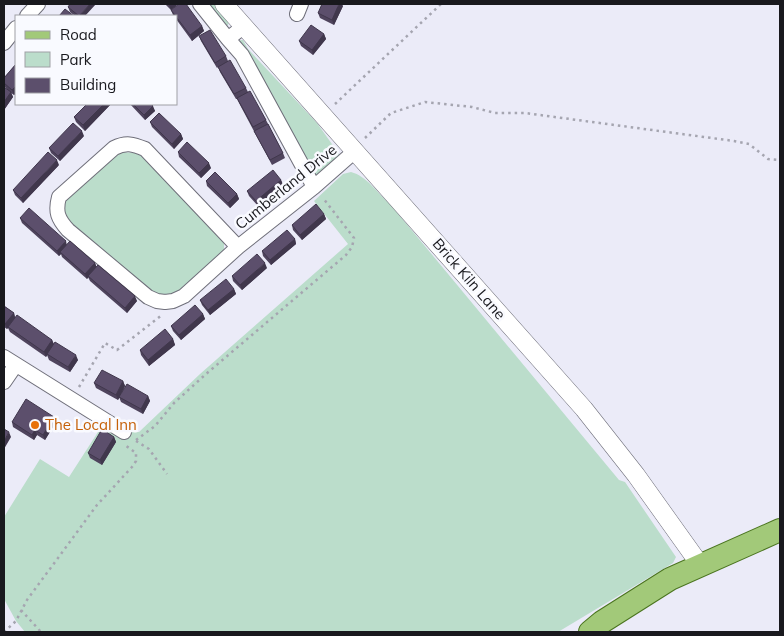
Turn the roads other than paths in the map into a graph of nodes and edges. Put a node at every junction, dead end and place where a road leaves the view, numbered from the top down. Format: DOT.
graph roads {
  1 [pos="200,4"];
  2 [pos="224,4"];
  3 [pos="244,26"];
  4 [pos="15,29"];
  5 [pos="228,39"];
  6 [pos="4,43"];
  7 [pos="355,151"];
  8 [pos="314,187"];
  9 [pos="238,247"];
  10 [pos="9,361"];
  11 [pos="4,382"];
  12 [pos="130,436"];
  13 [pos="780,530"];
  14 [pos="701,566"];
  15 [pos="590,632"];
  16 [pos="600,632"];
  1 -- 5 [label="street"];
  2 -- 3 [label="street, Brick Kiln Lane"];
  3 -- 5 [label="street"];
  3 -- 7 [label="street, Brick Kiln Lane"];
  4 -- 6 [label="street"];
  5 -- 8 [label="street"];
  7 -- 8 [label="street, Cumberland Drive"];
  7 -- 14 [label="street, Brick Kiln Lane"];
  8 -- 9 [label="street, Cumberland Drive"];
  9 -- 9 [label="street, Cumberland Drive"];
  10 -- 11 [label="street"];
  10 -- 12 [label="street"];
  13 -- 14 [label="main road"];
  14 -- 15 [label="main road"];
  14 -- 16 [label="main road"];
}
